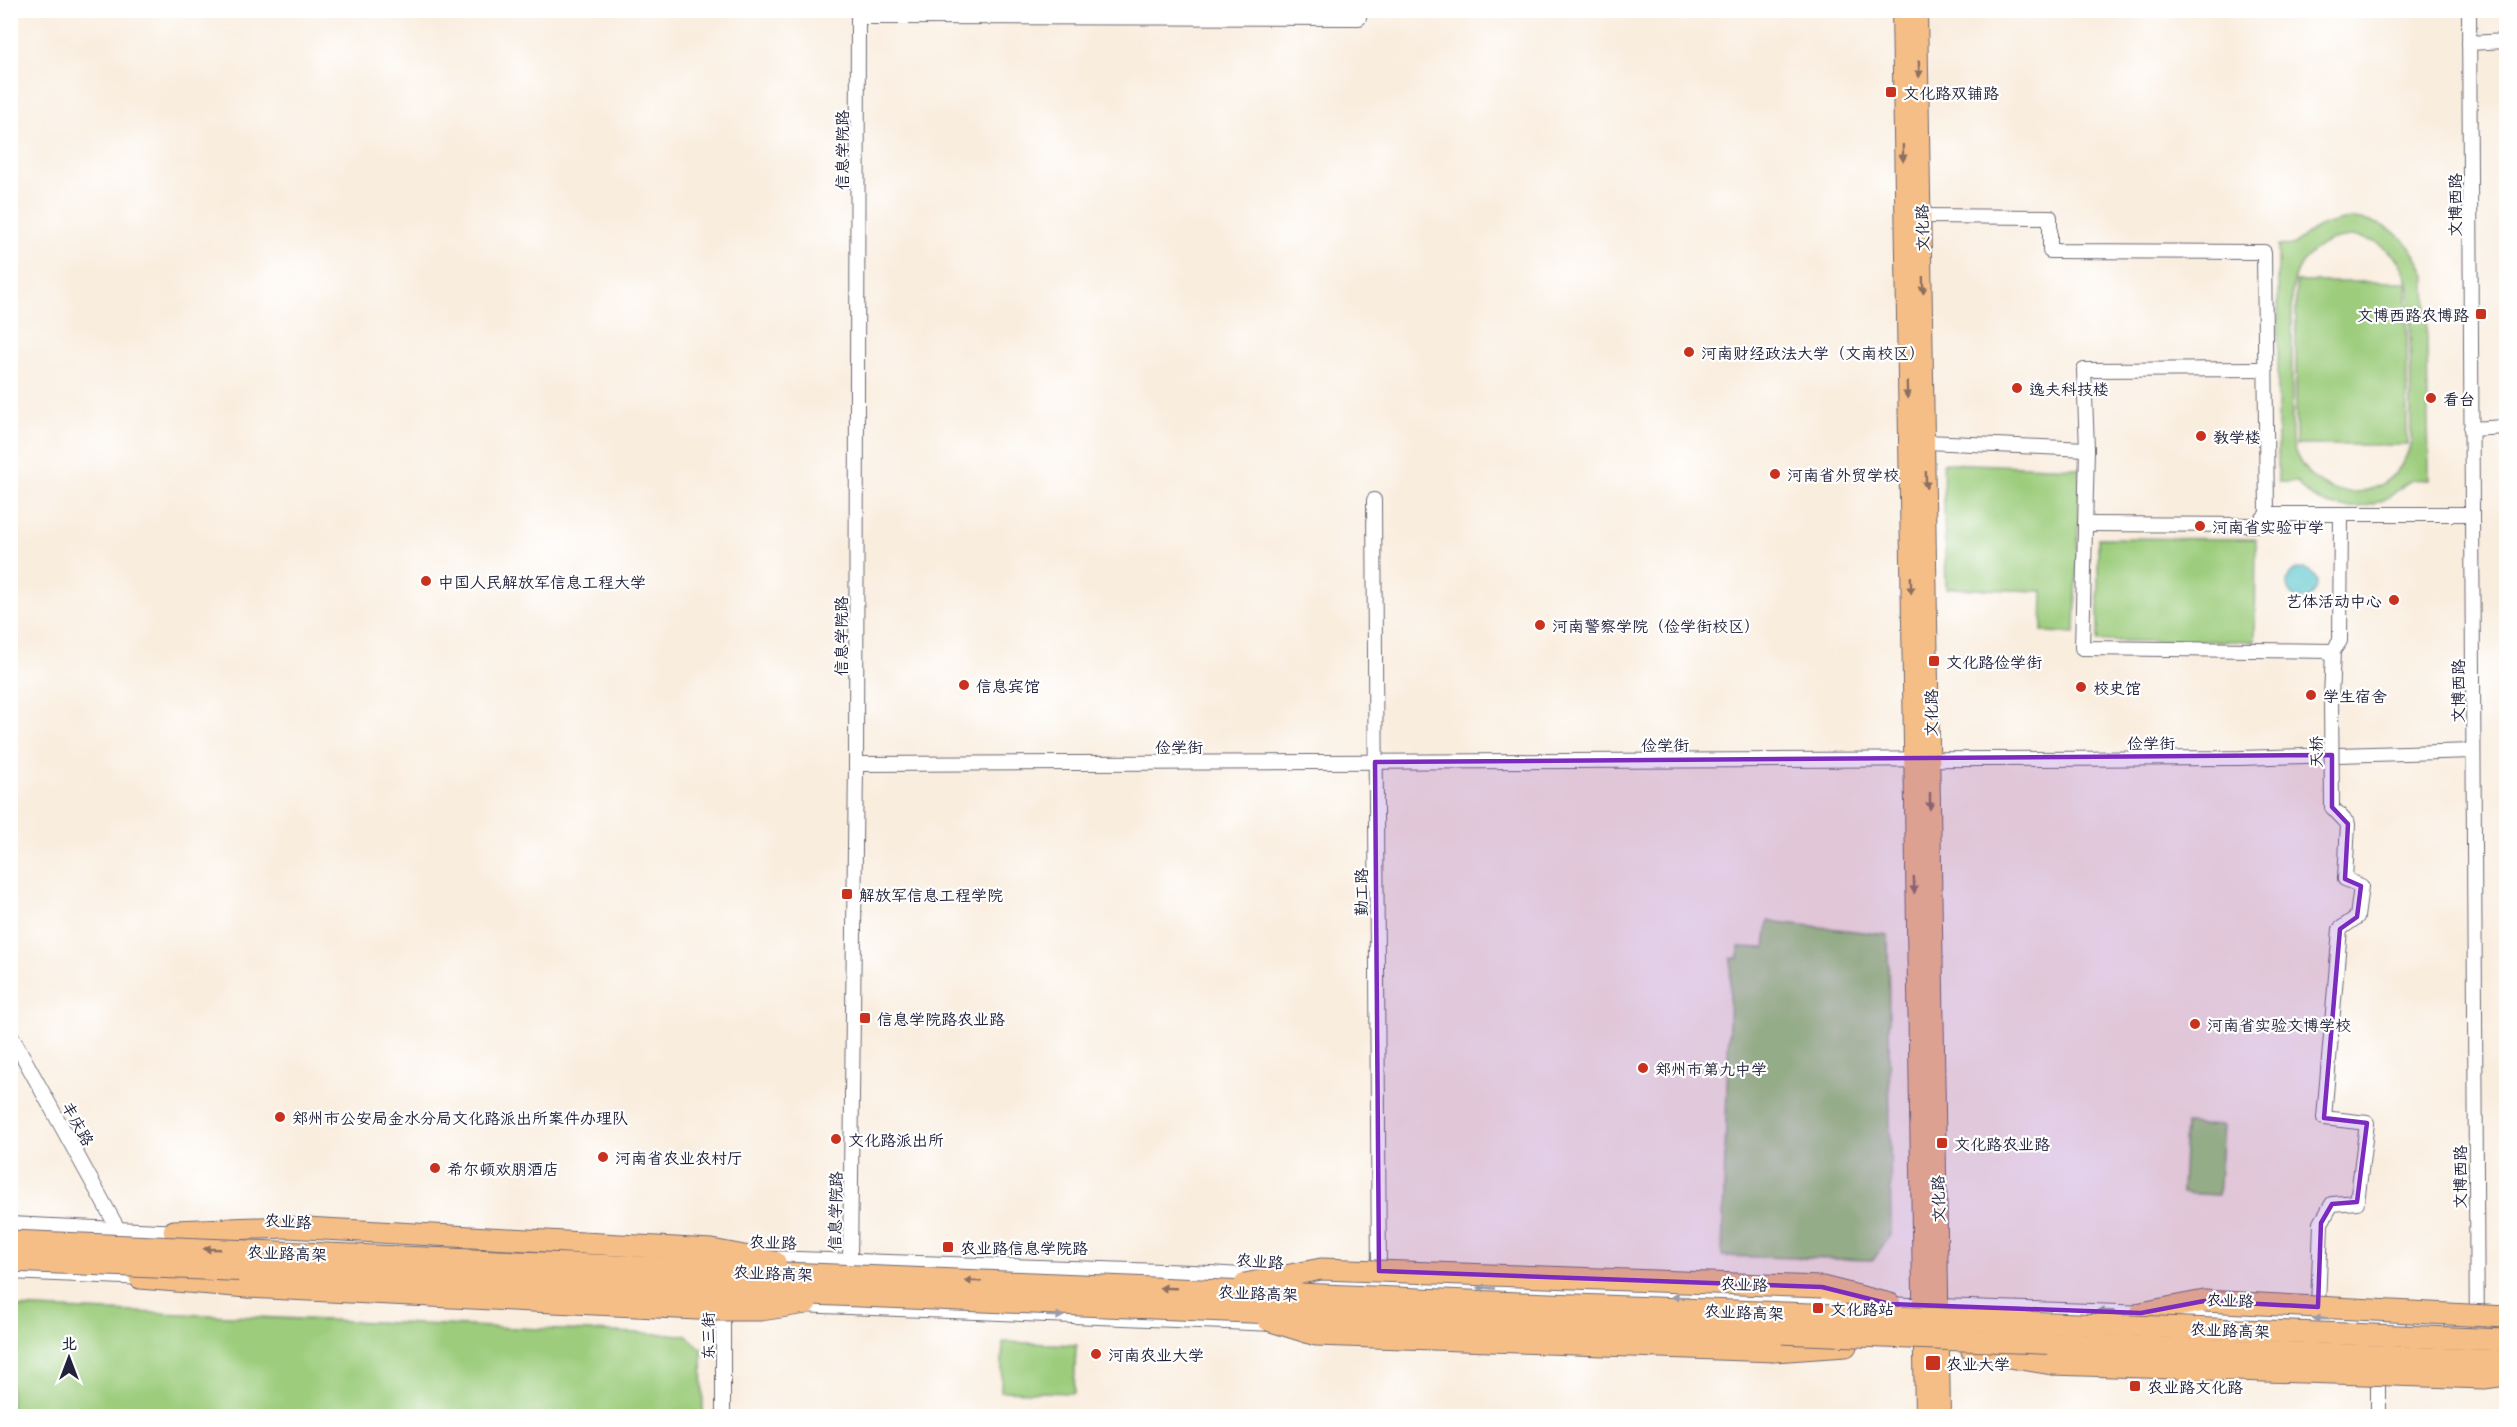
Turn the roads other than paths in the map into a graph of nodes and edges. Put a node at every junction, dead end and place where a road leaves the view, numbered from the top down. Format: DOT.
graph roads {
  1 [pos="1901,10"];
  2 [pos="1918,10"];
  3 [pos="2469,10"];
  4 [pos="858,14"];
  5 [pos="1359,18"];
  6 [pos="2506,42"];
  7 [pos="2469,43"];
  8 [pos="1921,216"];
  9 [pos="2265,369"];
  10 [pos="2506,427"];
  11 [pos="2471,429"];
  12 [pos="1926,442"];
  13 [pos="2087,449"];
  14 [pos="1374,500"];
  15 [pos="2267,514"];
  16 [pos="2341,514"];
  17 [pos="2472,514"];
  18 [pos="2085,524"];
  19 [pos="2333,651"];
  20 [pos="2473,751"];
  21 [pos="1922,760"];
  22 [pos="1375,762"];
  23 [pos="856,764"];
  24 [pos="10,1034"];
  25 [pos="10,1224"];
  26 [pos="118,1229"];
  27 [pos="174,1232"];
  28 [pos="10,1241"];
  29 [pos="723,1256"];
  30 [pos="10,1261"];
  31 [pos="850,1261"];
  32 [pos="10,1272"];
  33 [pos="831,1275"];
  34 [pos="140,1278"];
  35 [pos="1379,1283"];
  36 [pos="1212,1290"];
  37 [pos="846,1296"];
  38 [pos="723,1302"];
  39 [pos="1890,1304"];
  40 [pos="1930,1305"];
  41 [pos="2318,1307"];
  42 [pos="1242,1312"];
  43 [pos="2141,1312"];
  44 [pos="2506,1317"];
  45 [pos="2377,1321"];
  46 [pos="2477,1324"];
  47 [pos="2506,1325"];
  48 [pos="2506,1340"];
  49 [pos="1846,1346"];
  50 [pos="1931,1349"];
  51 [pos="1972,1351"];
  52 [pos="2506,1361"];
  53 [pos="2378,1368"];
  54 [pos="2477,1372"];
  55 [pos="2506,1374"];
  56 [pos="723,1416"];
  57 [pos="1924,1416"];
  58 [pos="1941,1416"];
  59 [pos="2378,1416"];
  1 -- 21 [label="main road, 文化路, one-way"];
  2 -- 8 [label="main road, 文化路, one-way"];
  3 -- 7 [label="street, 文博西路"];
  4 -- 5 [label="street"];
  4 -- 23 [label="street, 信息学院路"];
  6 -- 7 [label="street"];
  7 -- 11 [label="street, 文博西路"];
  8 -- 9 [label="street"];
  8 -- 12 [label="main road, 文化路, one-way"];
  9 -- 13 [label="street"];
  9 -- 15 [label="street"];
  10 -- 11 [label="street"];
  11 -- 17 [label="street, 文博西路"];
  12 -- 13 [label="street"];
  12 -- 21 [label="main road, 文化路, one-way"];
  13 -- 18 [label="street"];
  14 -- 22 [label="street, 勤工路"];
  15 -- 16 [label="street"];
  15 -- 18 [label="street"];
  16 -- 17 [label="street"];
  16 -- 19 [label="street, 天桥"];
  17 -- 20 [label="street, 文博西路"];
  18 -- 19 [label="street"];
  19 -- 41 [label="street, 天桥, bridge"];
  20 -- 21 [label="street, 俭学街"];
  20 -- 46 [label="street, 文博西路"];
  21 -- 22 [label="street, 俭学街"];
  21 -- 40 [label="main road, 文化路, one-way"];
  22 -- 23 [label="street, 俭学街"];
  22 -- 35 [label="street, 勤工路"];
  23 -- 31 [label="street, 信息学院路"];
  24 -- 26 [label="street, 丰庆路"];
  25 -- 26 [label="street, 农业路"];
  26 -- 27 [label="street, 农业路"];
  27 -- 29 [label="street, 农业路"];
  27 -- 33 [label="highway, bridge"];
  33 -- 28 [label="highway, 农业路高架, one-way, bridge"];
  29 -- 31 [label="street, 农业路"];
  29 -- 38 [label="street, 东三街"];
  30 -- 37 [label="highway, 农业路高架, bridge"];
  31 -- 35 [label="street, 农业路"];
  32 -- 34 [label="street"];
  36 -- 33 [label="highway, 农业路高架, one-way, bridge"];
  34 -- 37 [label="highway, bridge"];
  34 -- 38 [label="street"];
  39 -- 35 [label="street, 农业路, one-way"];
  36 -- 39 [label="highway, bridge"];
  36 -- 48 [label="highway, 农业路高架, bridge"];
  37 -- 42 [label="highway, 农业路高架, bridge"];
  38 -- 49 [label="street, one-way"];
  38 -- 56 [label="street, 东三街"];
  39 -- 40 [label="street, 农业路"];
  43 -- 40 [label="street, 农业路, one-way"];
  40 -- 50 [label="main road, 文化路"];
  41 -- 43 [label="highway, bridge"];
  41 -- 44 [label="highway, bridge"];
  42 -- 49 [label="highway, bridge"];
  42 -- 52 [label="highway, 农业路高架, bridge"];
  45 -- 43 [label="street, 农业路, one-way"];
  45 -- 46 [label="street, 农业路"];
  45 -- 53 [label="street"];
  46 -- 47 [label="street, 农业路"];
  46 -- 54 [label="street, 文博西路"];
  49 -- 50 [label="street"];
  50 -- 51 [label="street"];
  50 -- 57 [label="main road, 文化路"];
  50 -- 58 [label="main road, 文化路"];
  51 -- 53 [label="street"];
  51 -- 55 [label="highway, bridge"];
  53 -- 54 [label="street"];
  53 -- 59 [label="street"];
  54 -- 55 [label="street"];
}
